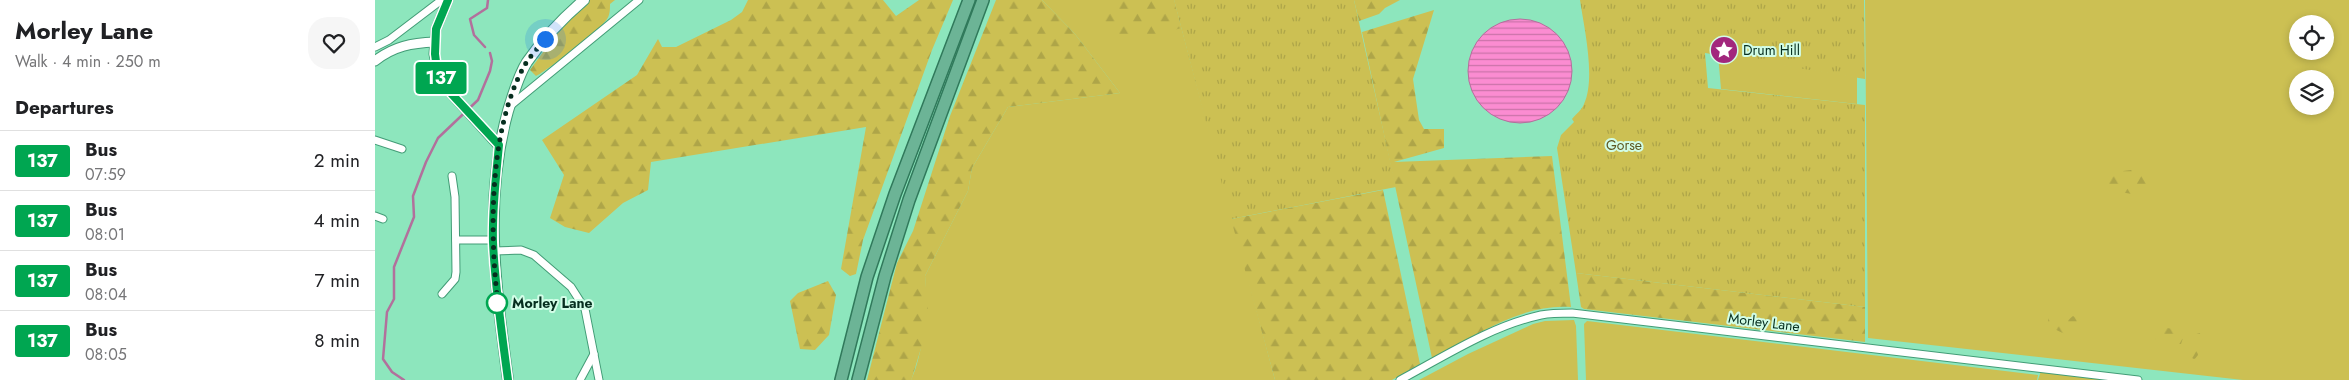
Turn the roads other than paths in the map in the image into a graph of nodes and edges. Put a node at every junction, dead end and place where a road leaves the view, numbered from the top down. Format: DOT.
graph roads {
  1 [pos="584,0"];
  2 [pos="639,0"];
  3 [pos="969,0"];
  4 [pos="983,0"];
  5 [pos="447,1"];
  6 [pos="435,42"];
  7 [pos="375,47"];
  8 [pos="375,61"];
  9 [pos="509,107"];
  10 [pos="375,140"];
  11 [pos="499,145"];
  12 [pos="402,149"];
  13 [pos="452,176"];
  14 [pos="375,216"];
  15 [pos="383,219"];
  16 [pos="456,240"];
  17 [pos="493,240"];
  18 [pos="494,250"];
  19 [pos="442,294"];
  20 [pos="594,354"];
  21 [pos="508,380"];
  22 [pos="580,380"];
  23 [pos="599,380"];
  24 [pos="841,380"];
  25 [pos="858,380"];
  26 [pos="1400,380"];
  27 [pos="2138,380"];
  1 -- 9 [label="main road"];
  2 -- 9 [label="street"];
  3 -- 24 [label="highway"];
  4 -- 25 [label="highway"];
  5 -- 6 [label="street"];
  5 -- 7 [label="street"];
  6 -- 8 [label="street"];
  6 -- 11 [label="street"];
  9 -- 11 [label="main road"];
  10 -- 12 [label="street"];
  11 -- 17 [label="main road"];
  13 -- 16 [label="street"];
  14 -- 15 [label="street"];
  16 -- 17 [label="street"];
  16 -- 19 [label="street"];
  17 -- 18 [label="main road"];
  18 -- 20 [label="street"];
  18 -- 21 [label="main road"];
  20 -- 22 [label="street"];
  20 -- 23 [label="street"];
  26 -- 27 [label="street, Morley Lane"];
}
